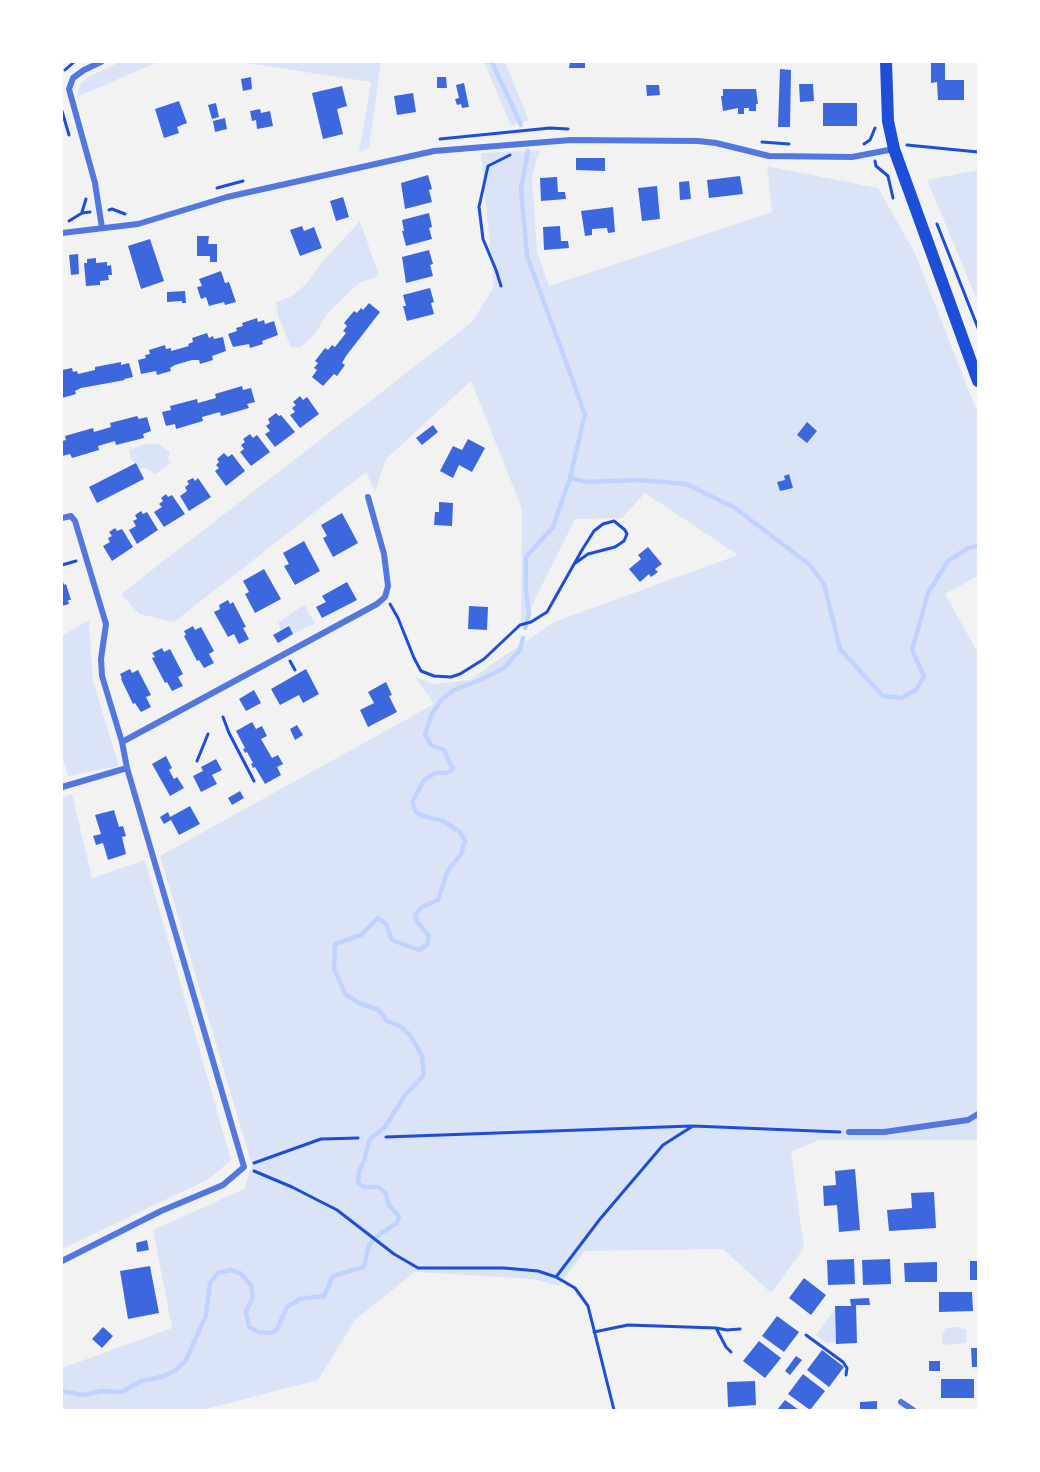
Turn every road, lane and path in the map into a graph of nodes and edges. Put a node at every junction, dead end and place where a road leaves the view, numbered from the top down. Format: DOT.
graph roads {
  1 [pos="101,62"];
  2 [pos="886,62"];
  3 [pos="905,137"];
  4 [pos="907,145"];
  5 [pos="894,149"];
  6 [pos="908,152"];
  7 [pos="978,152"];
  8 [pos="873,154"];
  9 [pos="510,155"];
  10 [pos="893,198"];
  11 [pos="937,223"];
  12 [pos="102,228"];
  13 [pos="62,233"];
  14 [pos="501,286"];
  15 [pos="978,328"];
  16 [pos="978,381"];
  17 [pos="368,497"];
  18 [pos="62,518"];
  19 [pos="78,560"];
  20 [pos="574,564"];
  21 [pos="62,565"];
  22 [pos="385,597"];
  23 [pos="224,717"];
  24 [pos="208,734"];
  25 [pos="122,742"];
  26 [pos="197,761"];
  27 [pos="127,768"];
  28 [pos="254,781"];
  29 [pos="62,787"];
  30 [pos="978,1114"];
  31 [pos="693,1126"];
  32 [pos="849,1132"];
  33 [pos="386,1137"];
  34 [pos="358,1138"];
  35 [pos="244,1167"];
  36 [pos="62,1260"];
  37 [pos="556,1277"];
  38 [pos="716,1328"];
  39 [pos="740,1329"];
  40 [pos="594,1332"];
  41 [pos="806,1335"];
  42 [pos="731,1352"];
  43 [pos="846,1375"];
  44 [pos="901,1402"];
  45 [pos="614,1410"];
  46 [pos="913,1410"];
  1 -- 12 [label="street"];
  2 -- 5 [label="main road"];
  3 -- 4 [label="path"];
  4 -- 6 [label="path"];
  4 -- 7 [label="path"];
  5 -- 8 [label="street"];
  5 -- 16 [label="main road"];
  8 -- 10 [label="path"];
  8 -- 12 [label="street"];
  9 -- 14 [label="path"];
  11 -- 15 [label="path"];
  12 -- 13 [label="street"];
  17 -- 22 [label="street"];
  18 -- 25 [label="street"];
  19 -- 21 [label="path"];
  20 -- 20 [label="path"];
  20 -- 22 [label="path"];
  22 -- 25 [label="street"];
  23 -- 28 [label="path"];
  24 -- 26 [label="path"];
  25 -- 27 [label="street"];
  27 -- 29 [label="street"];
  27 -- 35 [label="street"];
  30 -- 32 [label="street"];
  31 -- 32 [label="path"];
  31 -- 33 [label="path"];
  31 -- 37 [label="path"];
  34 -- 35 [label="path"];
  35 -- 36 [label="street"];
  35 -- 37 [label="path"];
  37 -- 40 [label="path"];
  38 -- 39 [label="path"];
  38 -- 40 [label="path"];
  38 -- 42 [label="path"];
  40 -- 45 [label="path"];
  41 -- 43 [label="path"];
  44 -- 46 [label="street"];
}
